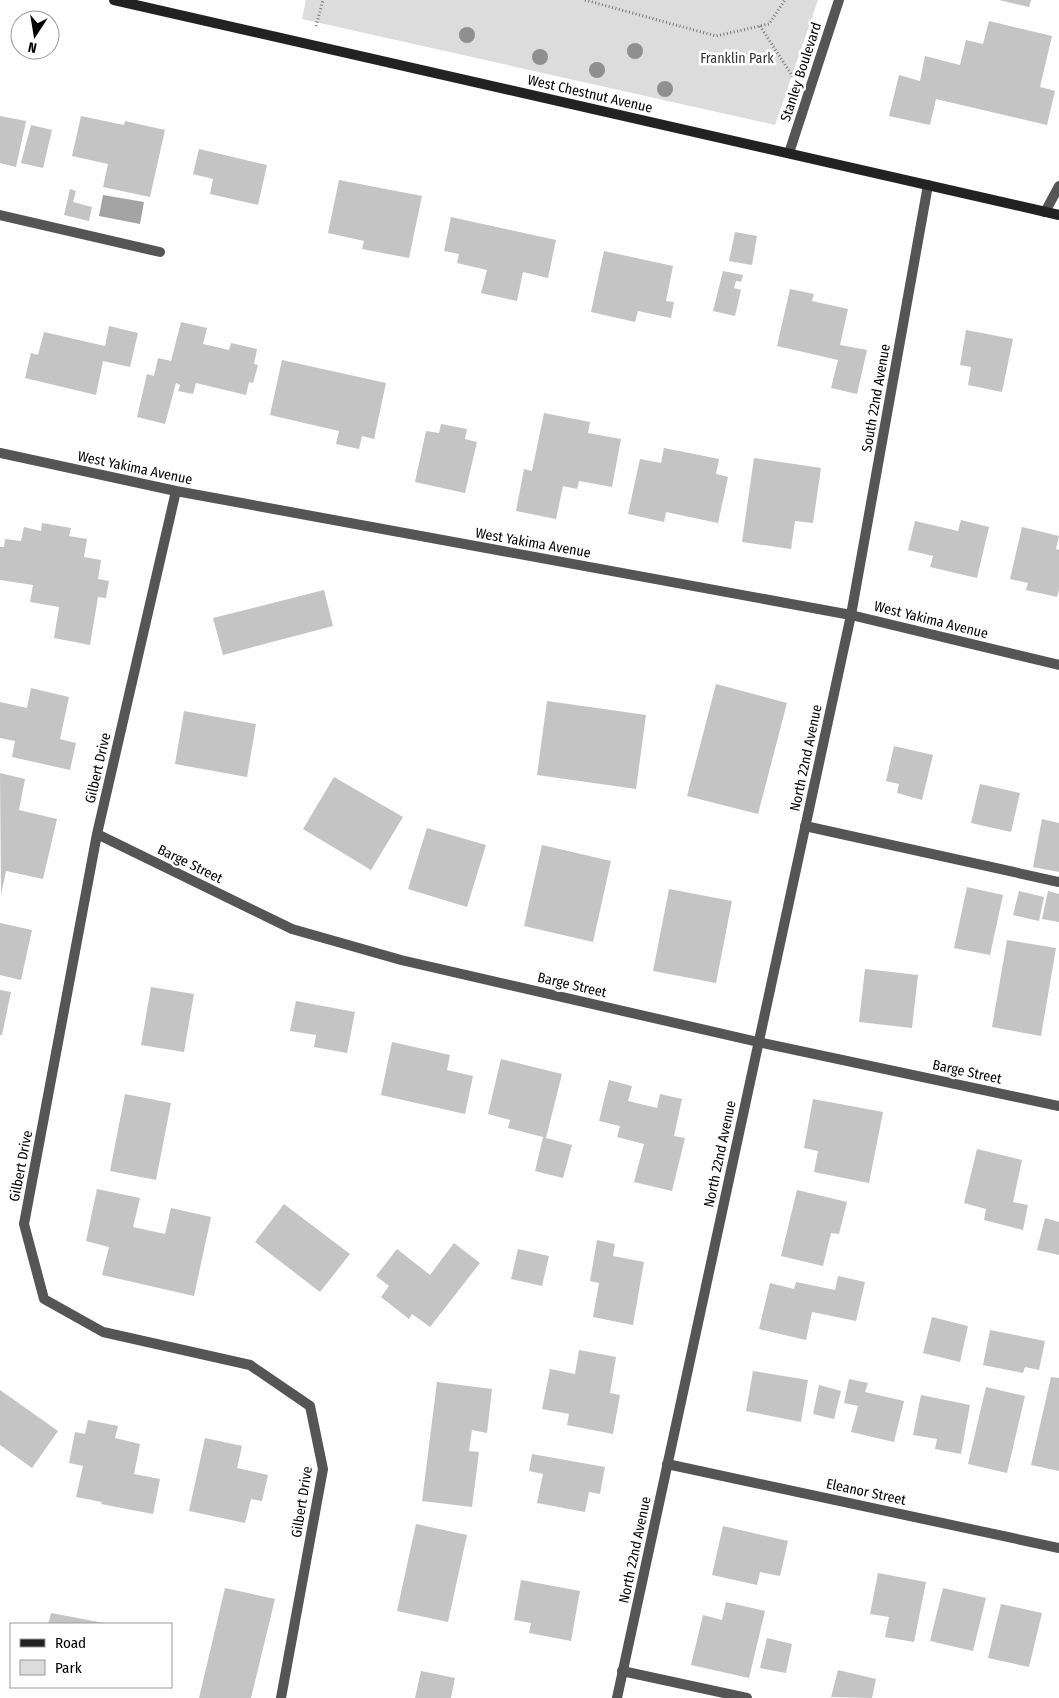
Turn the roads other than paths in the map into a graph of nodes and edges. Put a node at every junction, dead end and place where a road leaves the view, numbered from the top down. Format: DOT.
graph roads {
  1 [pos="114,0"];
  2 [pos="839,0"];
  3 [pos="789,153"];
  4 [pos="928,185"];
  5 [pos="1059,186"];
  6 [pos="1045,212"];
  7 [pos="0,215"];
  8 [pos="1059,215"];
  9 [pos="160,252"];
  10 [pos="0,453"];
  11 [pos="176,491"];
  12 [pos="851,615"];
  13 [pos="1059,665"];
  14 [pos="805,826"];
  15 [pos="97,834"];
  16 [pos="1059,882"];
  17 [pos="758,1042"];
  18 [pos="1059,1106"];
  19 [pos="667,1464"];
  20 [pos="1059,1548"];
  21 [pos="622,1671"];
  22 [pos="281,1698"];
  23 [pos="617,1698"];
  24 [pos="747,1698"];
  1 -- 3 [label="street, West Chestnut Avenue"];
  2 -- 3 [label="street, Stanley Boulevard"];
  3 -- 4 [label="street, West Chestnut Avenue"];
  4 -- 6 [label="street, West Chestnut Avenue"];
  4 -- 12 [label="street, South 22nd Avenue"];
  5 -- 6 [label="street"];
  6 -- 8 [label="street, West Chestnut Avenue"];
  7 -- 9 [label="street"];
  10 -- 11 [label="street, West Yakima Avenue"];
  11 -- 12 [label="street, West Yakima Avenue"];
  11 -- 15 [label="street, Gilbert Drive"];
  12 -- 13 [label="street, West Yakima Avenue"];
  12 -- 14 [label="street, North 22nd Avenue"];
  14 -- 16 [label="street"];
  14 -- 17 [label="street, North 22nd Avenue"];
  15 -- 17 [label="street, Barge Street"];
  15 -- 22 [label="street, Gilbert Drive"];
  17 -- 18 [label="street, Barge Street"];
  17 -- 19 [label="street, North 22nd Avenue"];
  19 -- 20 [label="street, Eleanor Street"];
  19 -- 21 [label="street, North 22nd Avenue"];
  21 -- 23 [label="street, North 22nd Avenue"];
  21 -- 24 [label="street"];
}
